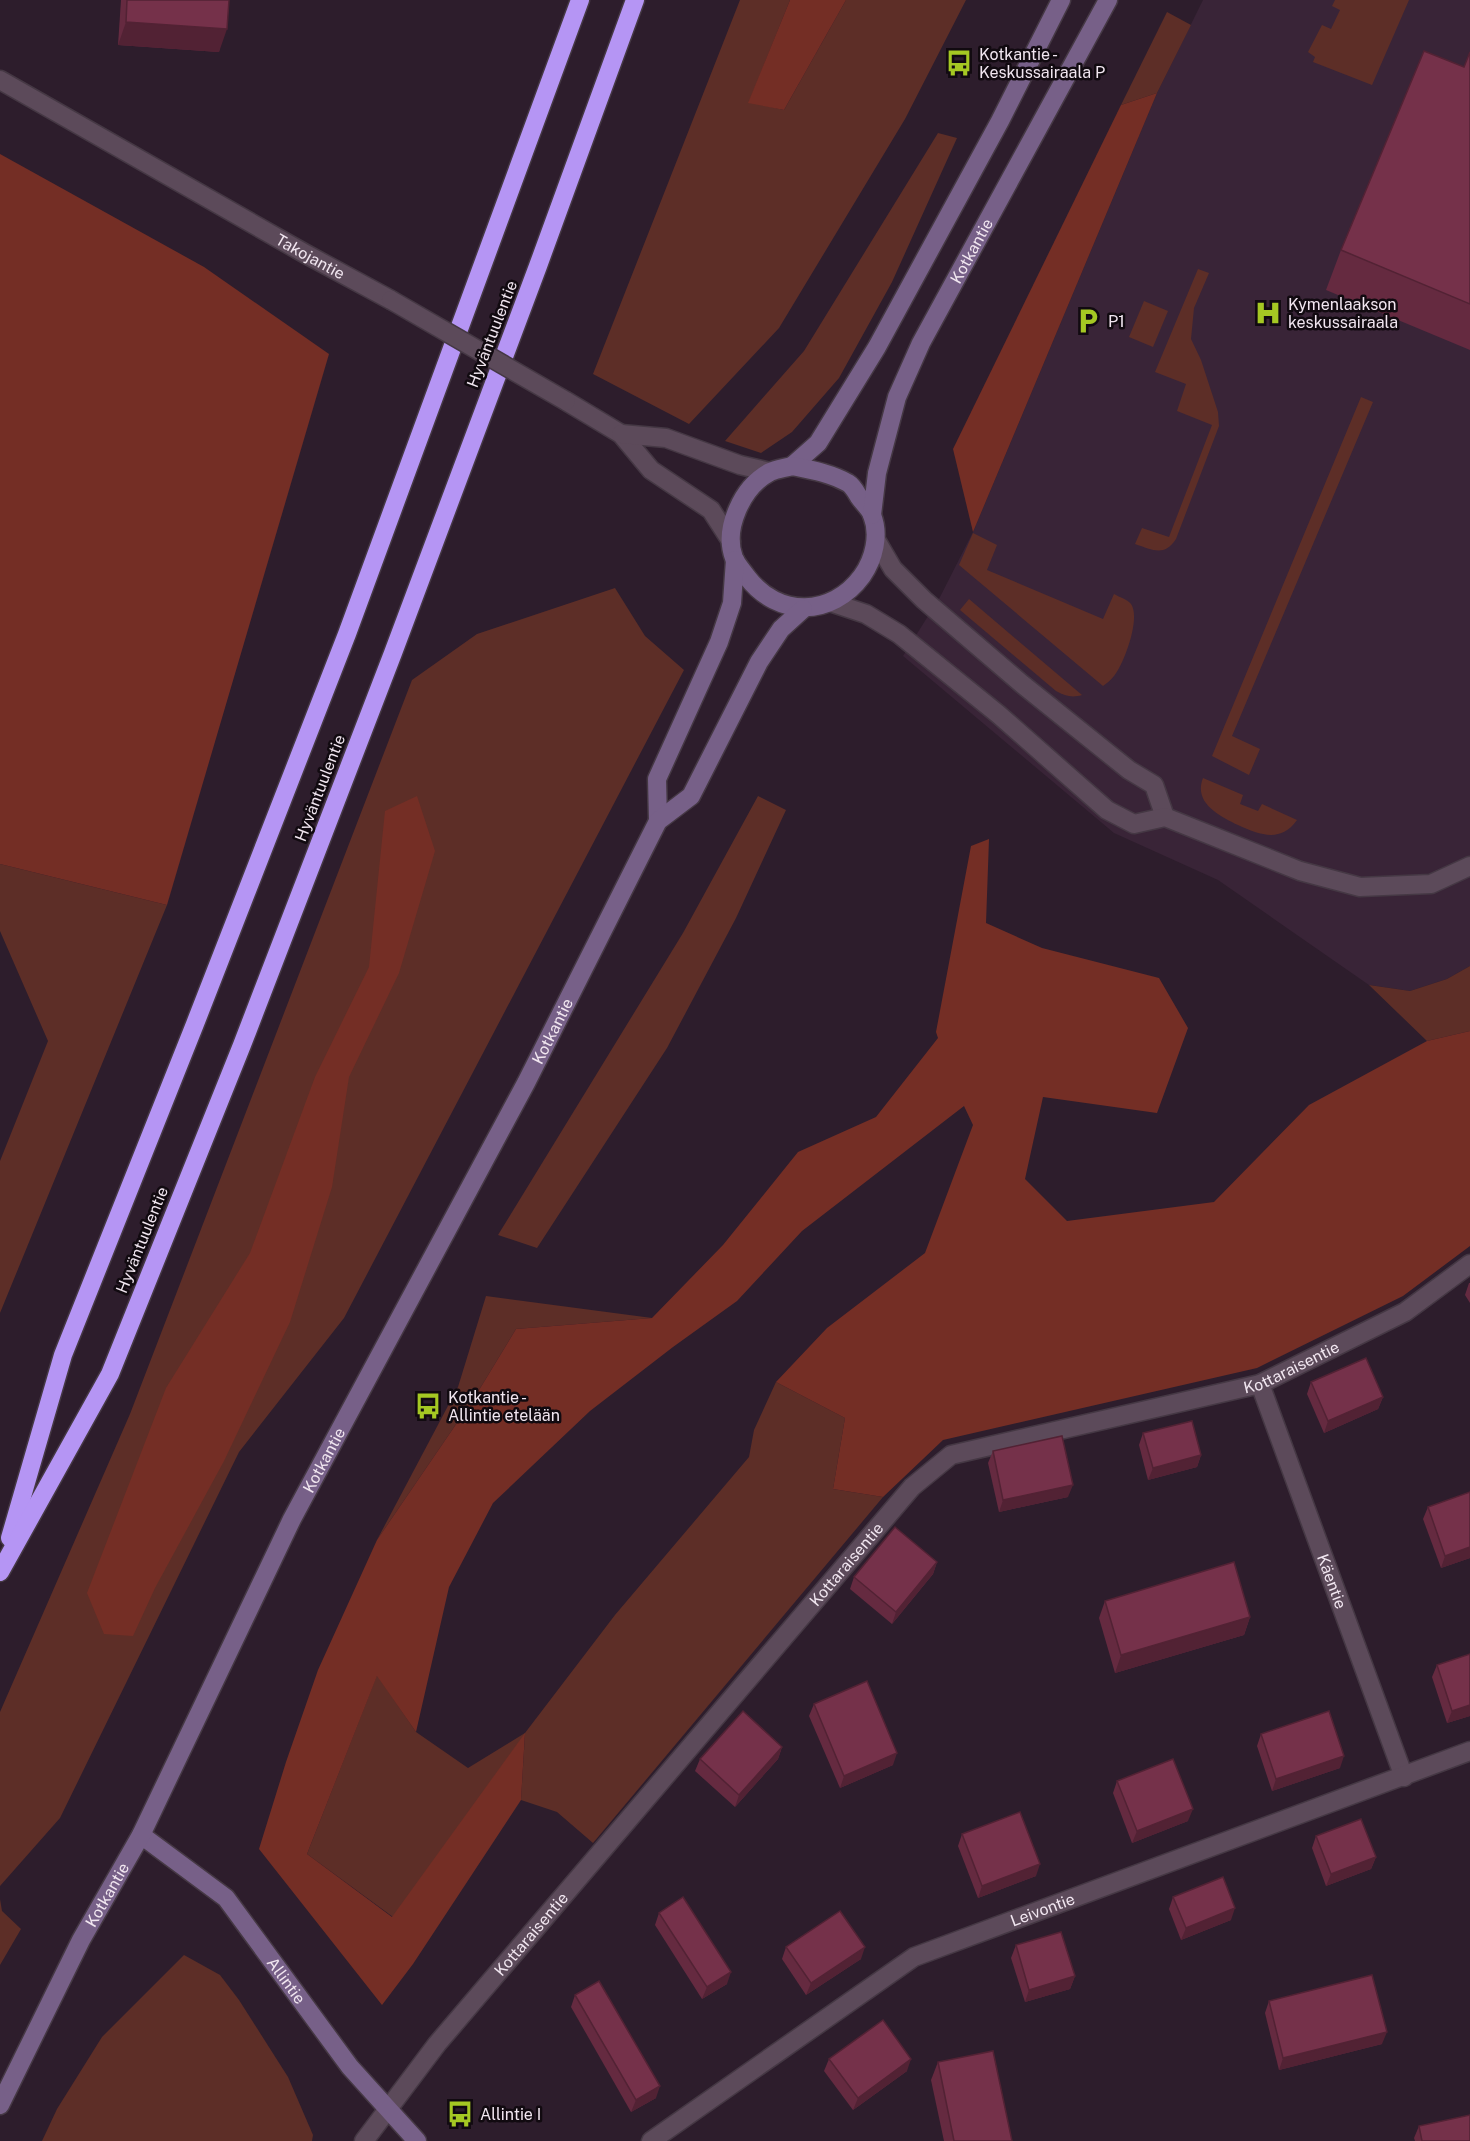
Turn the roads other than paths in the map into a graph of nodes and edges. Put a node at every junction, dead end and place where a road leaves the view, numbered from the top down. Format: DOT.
graph roads {
  1 [pos="580,0"];
  2 [pos="635,0"];
  3 [pos="1061,0"];
  4 [pos="1108,0"];
  5 [pos="0,80"];
  6 [pos="621,434"];
  7 [pos="792,466"];
  8 [pos="770,472"];
  9 [pos="872,515"];
  10 [pos="876,540"];
  11 [pos="731,541"];
  12 [pos="735,560"];
  13 [pos="830,602"];
  14 [pos="803,609"];
  15 [pos="1165,817"];
  16 [pos="658,821"];
  17 [pos="1470,866"];
  18 [pos="1470,1264"];
  19 [pos="1260,1384"];
  20 [pos="0,1572"];
  21 [pos="1470,1751"];
  22 [pos="1404,1777"];
  23 [pos="141,1835"];
  24 [pos="0,2105"];
  25 [pos="388,2109"];
  26 [pos="364,2141"];
  27 [pos="417,2141"];
  28 [pos="651,2141"];
  1 -- 20 [label="highway, Hyväntuulentie"];
  2 -- 20 [label="highway, Hyväntuulentie"];
  3 -- 7 [label="street"];
  4 -- 9 [label="street, Kotkantie"];
  5 -- 6 [label="street, Takojantie, bridge"];
  6 -- 8 [label="street, Takojantie"];
  6 -- 11 [label="street, Takojantie"];
  7 -- 8 [label="street"];
  7 -- 9 [label="street"];
  8 -- 11 [label="street"];
  9 -- 10 [label="street"];
  10 -- 13 [label="street"];
  10 -- 15 [label="street"];
  11 -- 12 [label="street"];
  12 -- 14 [label="street"];
  12 -- 16 [label="street, Kotkantie"];
  13 -- 14 [label="street"];
  13 -- 15 [label="street"];
  14 -- 16 [label="street, Kotkantie"];
  15 -- 17 [label="street"];
  16 -- 23 [label="street, Kotkantie"];
  18 -- 19 [label="street, Kottaraisentie"];
  19 -- 22 [label="street, Käentie"];
  19 -- 25 [label="street, Kottaraisentie"];
  21 -- 22 [label="street, Leivontie"];
  22 -- 28 [label="street, Leivontie"];
  23 -- 24 [label="street, Kotkantie"];
  23 -- 25 [label="street, Allintie"];
  25 -- 26 [label="street, Kottaraisentie"];
  25 -- 27 [label="street, Allintie"];
}
